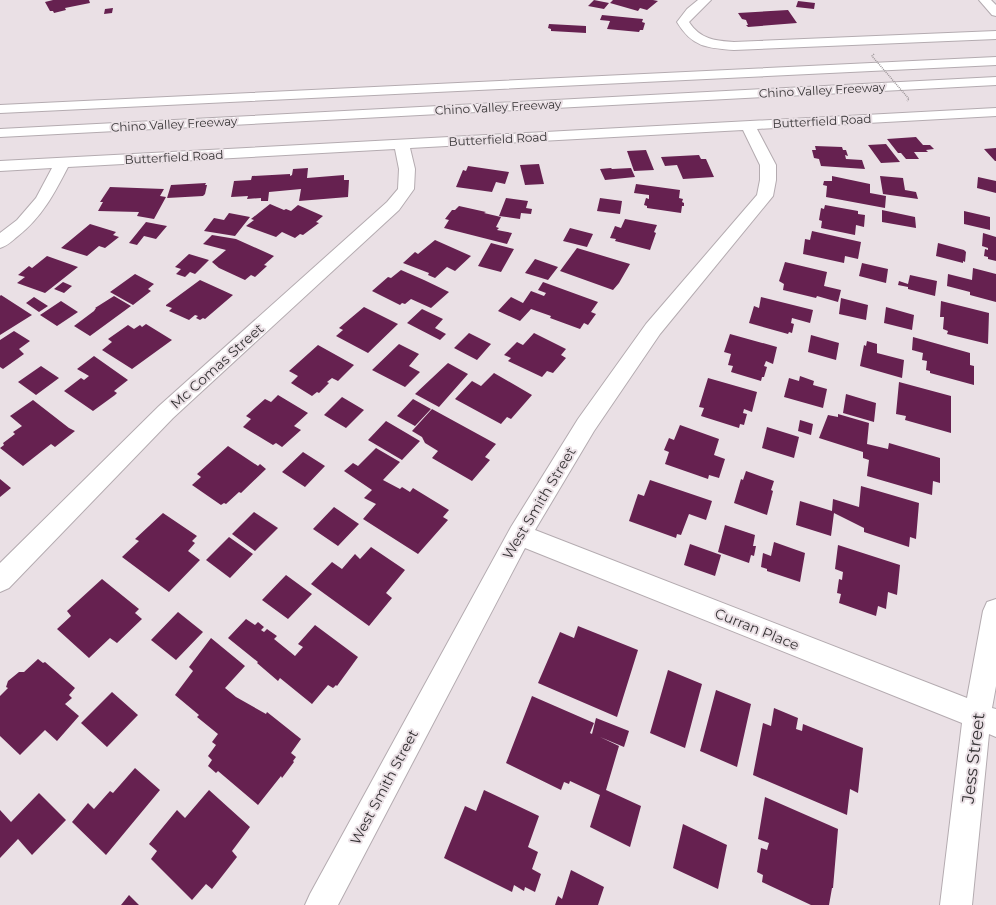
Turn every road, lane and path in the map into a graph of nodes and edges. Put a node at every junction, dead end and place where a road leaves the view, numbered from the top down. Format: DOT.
graph roads {
  1 [pos="705,0"];
  2 [pos="986,0"];
  3 [pos="996,12"];
  4 [pos="996,35"];
  5 [pos="874,54"];
  6 [pos="996,60"];
  7 [pos="996,81"];
  8 [pos="908,101"];
  9 [pos="0,109"];
  10 [pos="996,112"];
  11 [pos="748,125"];
  12 [pos="0,133"];
  13 [pos="402,144"];
  14 [pos="62,163"];
  15 [pos="0,166"];
  16 [pos="0,242"];
  17 [pos="519,535"];
  18 [pos="0,580"];
  19 [pos="996,611"];
  20 [pos="986,720"];
  21 [pos="321,905"];
  22 [pos="956,905"];
  1 -- 4 [label="main road"];
  2 -- 3 [label="main road"];
  5 -- 8 [label="path, bridge"];
  6 -- 9 [label="main road, Chino Valley Freeway"];
  7 -- 12 [label="main road, Chino Valley Freeway"];
  10 -- 11 [label="main road, Butterfield Road"];
  11 -- 13 [label="main road, Butterfield Road"];
  11 -- 17 [label="main road, West Smith Street"];
  13 -- 14 [label="main road, Butterfield Road"];
  13 -- 18 [label="main road, Mc Comas Street"];
  14 -- 15 [label="main road, Butterfield Road"];
  14 -- 16 [label="main road"];
  17 -- 20 [label="main road, Curran Place"];
  17 -- 21 [label="main road, West Smith Street"];
  19 -- 20 [label="main road, Jess Street"];
  20 -- 22 [label="main road, Jess Street"];
}
